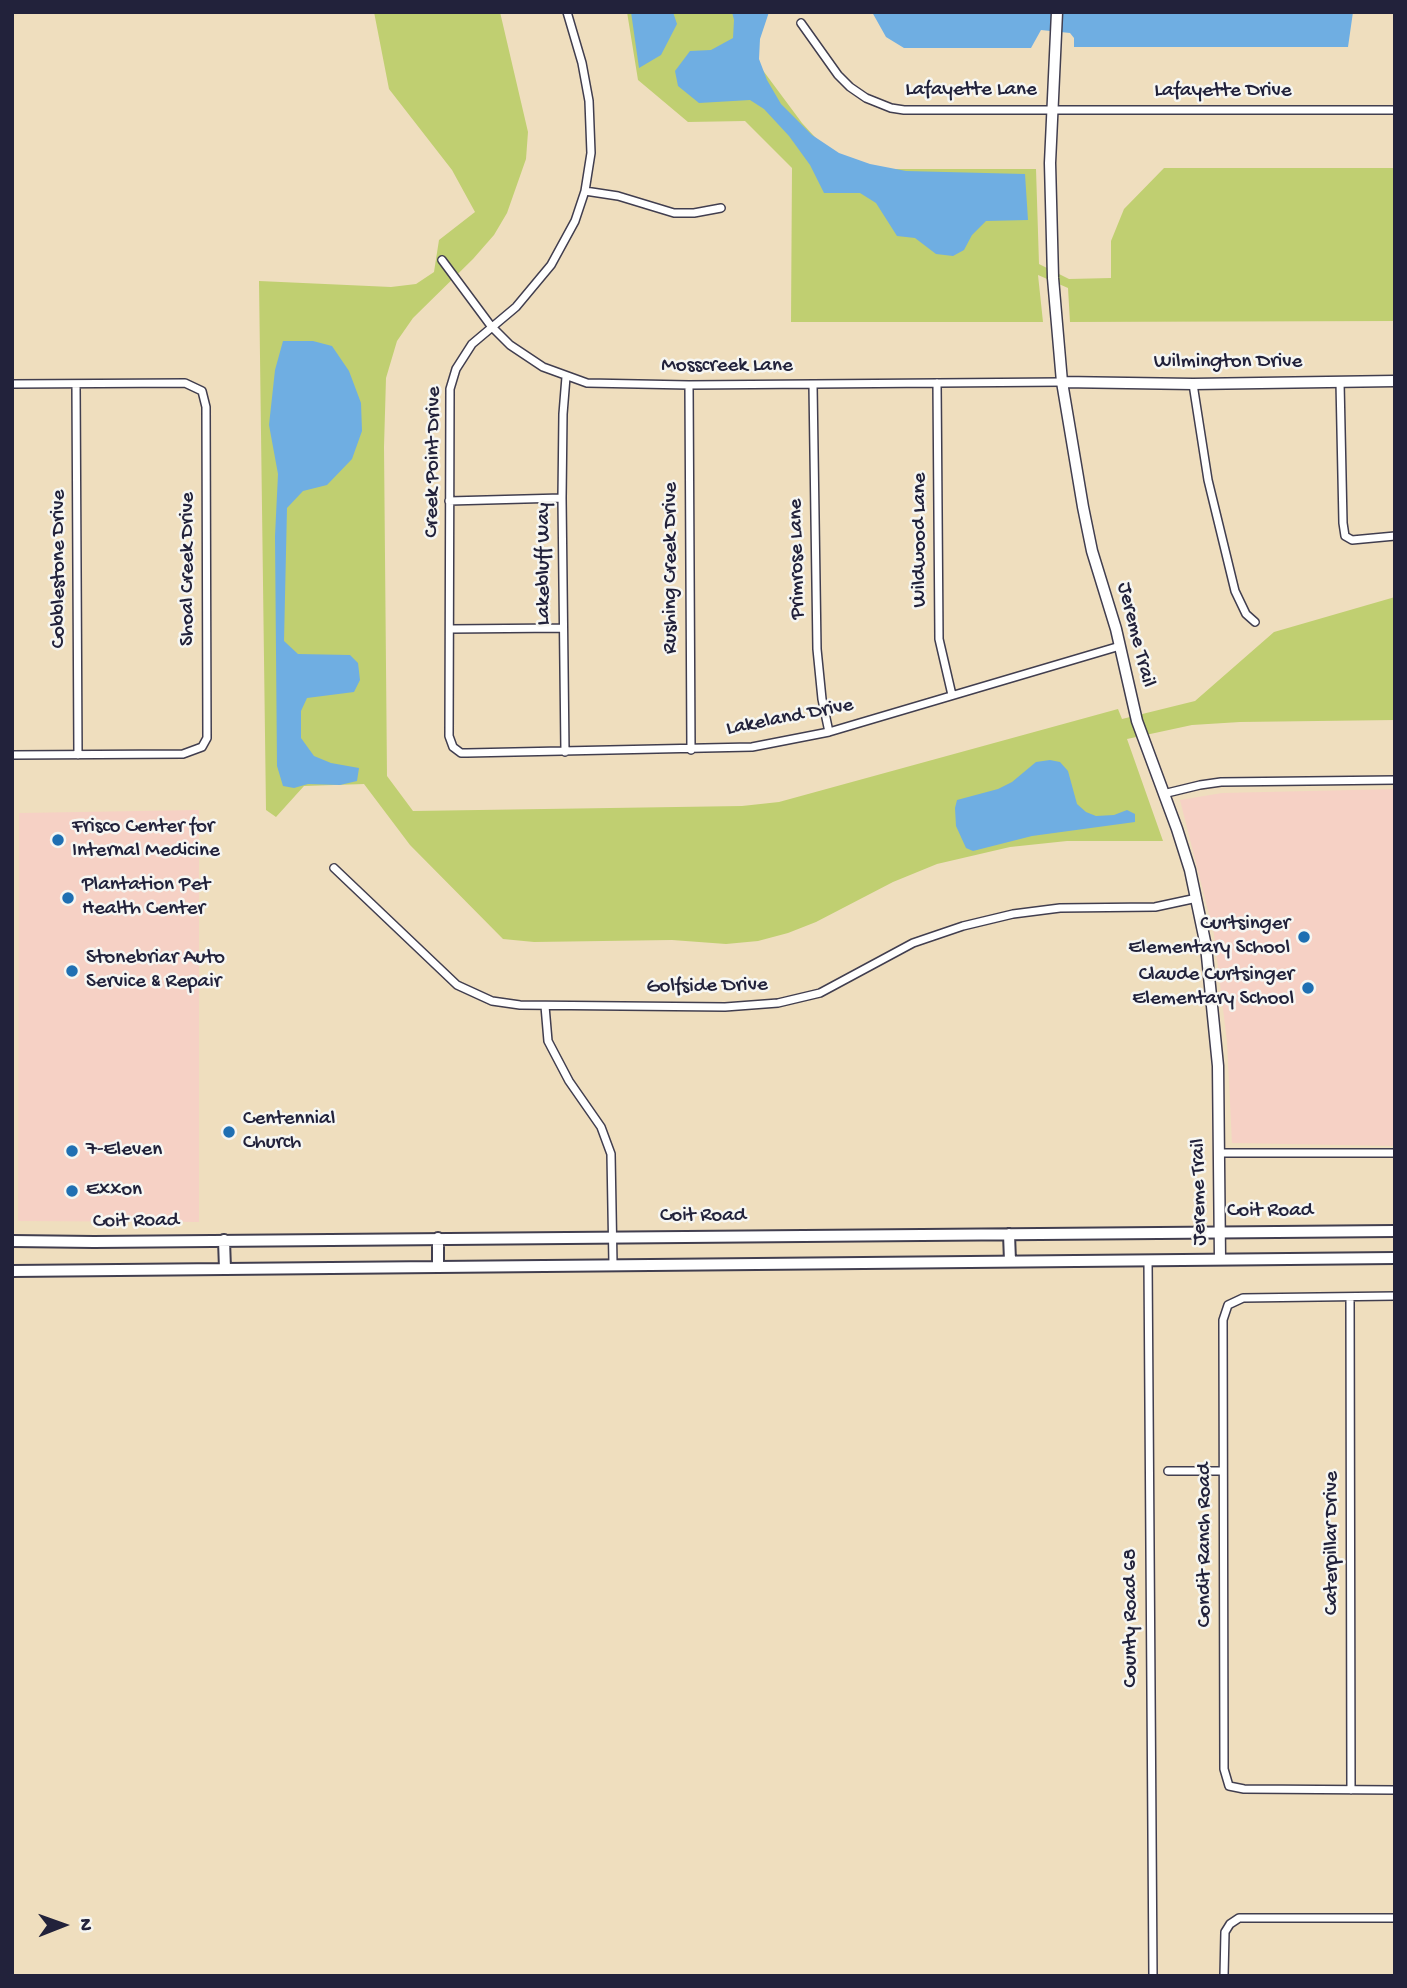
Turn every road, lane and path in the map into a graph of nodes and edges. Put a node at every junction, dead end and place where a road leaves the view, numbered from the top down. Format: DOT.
graph roads {
  1 [pos="567,12"];
  2 [pos="1057,12"];
  3 [pos="801,23"];
  4 [pos="1052,109"];
  5 [pos="1395,110"];
  6 [pos="585,191"];
  7 [pos="722,208"];
  8 [pos="442,260"];
  9 [pos="491,326"];
  10 [pos="566,377"];
  11 [pos="1395,381"];
  12 [pos="1062,382"];
  13 [pos="1340,382"];
  14 [pos="937,383"];
  15 [pos="12,384"];
  16 [pos="76,384"];
  17 [pos="1193,384"];
  18 [pos="689,385"];
  19 [pos="813,385"];
  20 [pos="562,499"];
  21 [pos="449,501"];
  22 [pos="1395,536"];
  23 [pos="1255,622"];
  24 [pos="563,628"];
  25 [pos="450,629"];
  26 [pos="1120,646"];
  27 [pos="952,695"];
  28 [pos="829,732"];
  29 [pos="456,750"];
  30 [pos="691,750"];
  31 [pos="565,752"];
  32 [pos="12,755"];
  33 [pos="78,755"];
  34 [pos="1395,780"];
  35 [pos="1163,794"];
  36 [pos="334,868"];
  37 [pos="1196,898"];
  38 [pos="545,1006"];
  39 [pos="1219,1153"];
  40 [pos="1395,1153"];
  41 [pos="1395,1230"];
  42 [pos="1220,1232"];
  43 [pos="1009,1234"];
  44 [pos="613,1237"];
  45 [pos="438,1238"];
  46 [pos="225,1240"];
  47 [pos="12,1241"];
  48 [pos="1395,1258"];
  49 [pos="1220,1259"];
  50 [pos="1148,1260"];
  51 [pos="1010,1261"];
  52 [pos="613,1264"];
  53 [pos="438,1266"];
  54 [pos="225,1269"];
  55 [pos="12,1271"];
  56 [pos="1395,1296"];
  57 [pos="1350,1297"];
  58 [pos="1168,1471"];
  59 [pos="1223,1471"];
  60 [pos="1352,1790"];
  61 [pos="1395,1790"];
  62 [pos="1395,1918"];
  63 [pos="1153,1976"];
  64 [pos="1224,1976"];
  1 -- 6 [label="street, Creek Point Drive"];
  2 -- 4 [label="street, Jereme Trail"];
  3 -- 4 [label="street, Lafayette Lane"];
  4 -- 5 [label="street, Lafayette Drive"];
  4 -- 12 [label="street, Jereme Trail"];
  6 -- 7 [label="street"];
  6 -- 9 [label="street, Creek Point Drive"];
  8 -- 9 [label="street, Mosscreek Lane"];
  9 -- 10 [label="street, Mosscreek Lane"];
  9 -- 21 [label="street, Creek Point Drive"];
  10 -- 18 [label="street, Mosscreek Lane"];
  10 -- 20 [label="street, Lakebluff Way"];
  11 -- 13 [label="street, Wilmington Drive"];
  12 -- 14 [label="street, Mosscreek Lane"];
  12 -- 17 [label="street, Wilmington Drive"];
  12 -- 26 [label="street, Jereme Trail"];
  13 -- 17 [label="street, Wilmington Drive"];
  13 -- 22 [label="street"];
  14 -- 19 [label="street, Mosscreek Lane"];
  14 -- 27 [label="street, Wildwood Lane"];
  15 -- 16 [label="street"];
  16 -- 33 [label="street, Cobblestone Drive"];
  16 -- 33 [label="street, Shoal Creek Drive"];
  17 -- 23 [label="street"];
  18 -- 19 [label="street, Mosscreek Lane"];
  18 -- 30 [label="street, Rushing Creek Drive"];
  19 -- 28 [label="street, Primrose Lane"];
  20 -- 21 [label="street"];
  20 -- 24 [label="street, Lakebluff Way"];
  21 -- 25 [label="street, Creek Point Drive"];
  24 -- 25 [label="street"];
  24 -- 31 [label="street, Lakebluff Way"];
  25 -- 29 [label="street, Creek Point Drive"];
  26 -- 27 [label="street, Lakeland Drive"];
  26 -- 35 [label="street, Jereme Trail"];
  27 -- 28 [label="street, Lakeland Drive"];
  28 -- 30 [label="street, Lakeland Drive"];
  29 -- 31 [label="street, Lakeland Drive"];
  30 -- 31 [label="street, Lakeland Drive"];
  32 -- 33 [label="street"];
  34 -- 35 [label="street"];
  35 -- 37 [label="street, Jereme Trail"];
  36 -- 38 [label="street, Golfside Drive"];
  37 -- 38 [label="street, Golfside Drive"];
  37 -- 39 [label="street, Jereme Trail"];
  38 -- 44 [label="street"];
  39 -- 40 [label="street"];
  39 -- 42 [label="street, Jereme Trail"];
  41 -- 42 [label="main road, Coit Road"];
  42 -- 43 [label="main road, Coit Road"];
  42 -- 49 [label="street, Jereme Trail"];
  43 -- 44 [label="main road, Coit Road"];
  43 -- 51 [label="main road"];
  44 -- 45 [label="main road, Coit Road"];
  44 -- 52 [label="street"];
  45 -- 46 [label="main road, Coit Road"];
  45 -- 53 [label="main road"];
  46 -- 47 [label="main road, Coit Road"];
  46 -- 54 [label="main road"];
  48 -- 49 [label="main road"];
  49 -- 50 [label="main road"];
  50 -- 51 [label="main road"];
  50 -- 63 [label="street, County Road 68"];
  51 -- 52 [label="main road"];
  52 -- 53 [label="main road"];
  53 -- 54 [label="main road"];
  54 -- 55 [label="main road"];
  56 -- 57 [label="street"];
  57 -- 59 [label="street, Condit Ranch Road"];
  57 -- 60 [label="street, Caterpillar Drive"];
  58 -- 59 [label="street"];
  59 -- 60 [label="street, Condit Ranch Road"];
  60 -- 61 [label="street"];
  62 -- 64 [label="street"];
}
